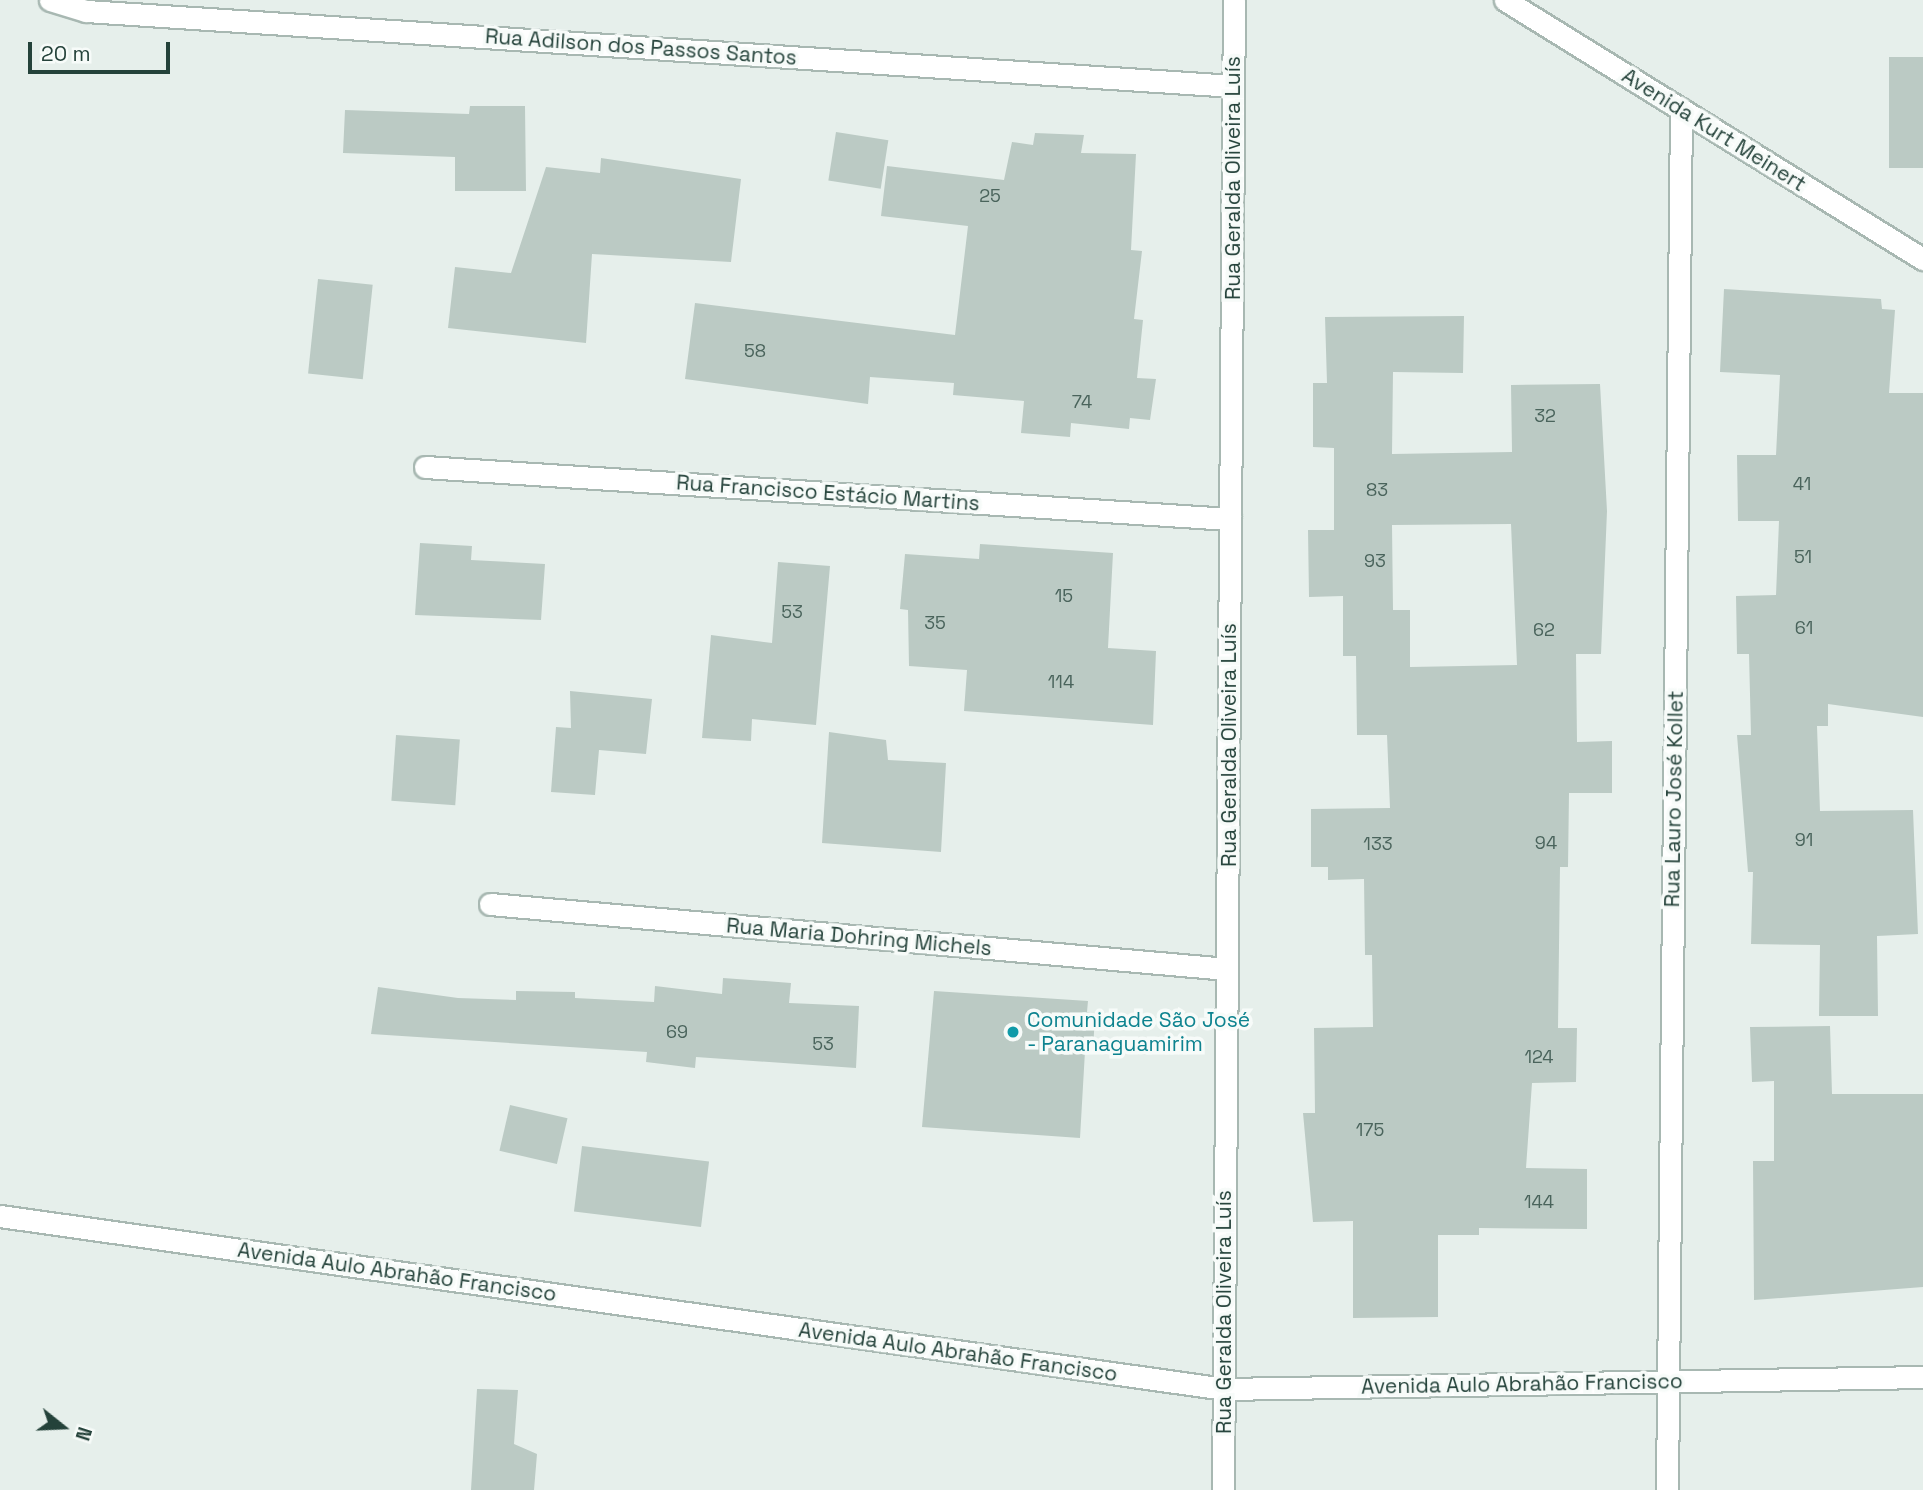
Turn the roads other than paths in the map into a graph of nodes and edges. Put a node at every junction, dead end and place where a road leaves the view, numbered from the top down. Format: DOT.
graph roads {
  1 [pos="50,0"];
  2 [pos="1234,0"];
  3 [pos="1505,0"];
  4 [pos="1233,86"];
  5 [pos="1681,109"];
  6 [pos="1923,259"];
  7 [pos="425,467"];
  8 [pos="1230,519"];
  9 [pos="491,904"];
  10 [pos="1227,969"];
  11 [pos="0,1216"];
  12 [pos="1923,1377"];
  13 [pos="1668,1382"];
  14 [pos="1224,1389"];
  15 [pos="1223,1490"];
  16 [pos="1667,1490"];
  1 -- 4 [label="street, Rua Adilson dos Passos Santos"];
  2 -- 4 [label="street, Rua Geralda Oliveira Luís"];
  3 -- 5 [label="street, Avenida Kurt Meinert"];
  4 -- 8 [label="street, Rua Geralda Oliveira Luís"];
  5 -- 6 [label="street, Avenida Kurt Meinert"];
  5 -- 13 [label="street, Rua Lauro José Kollet"];
  7 -- 8 [label="street, Rua Francisco Estácio Martins"];
  8 -- 10 [label="street, Rua Geralda Oliveira Luís"];
  9 -- 10 [label="street, Rua Maria Dohring Michels"];
  10 -- 14 [label="street, Rua Geralda Oliveira Luís"];
  11 -- 14 [label="street, Avenida Aulo Abrahão Francisco"];
  12 -- 13 [label="street, Avenida Aulo Abrahão Francisco"];
  13 -- 14 [label="street, Avenida Aulo Abrahão Francisco"];
  13 -- 16 [label="street, Rua Lauro José Kollet"];
  14 -- 15 [label="street, Rua Geralda Oliveira Luís"];
}
